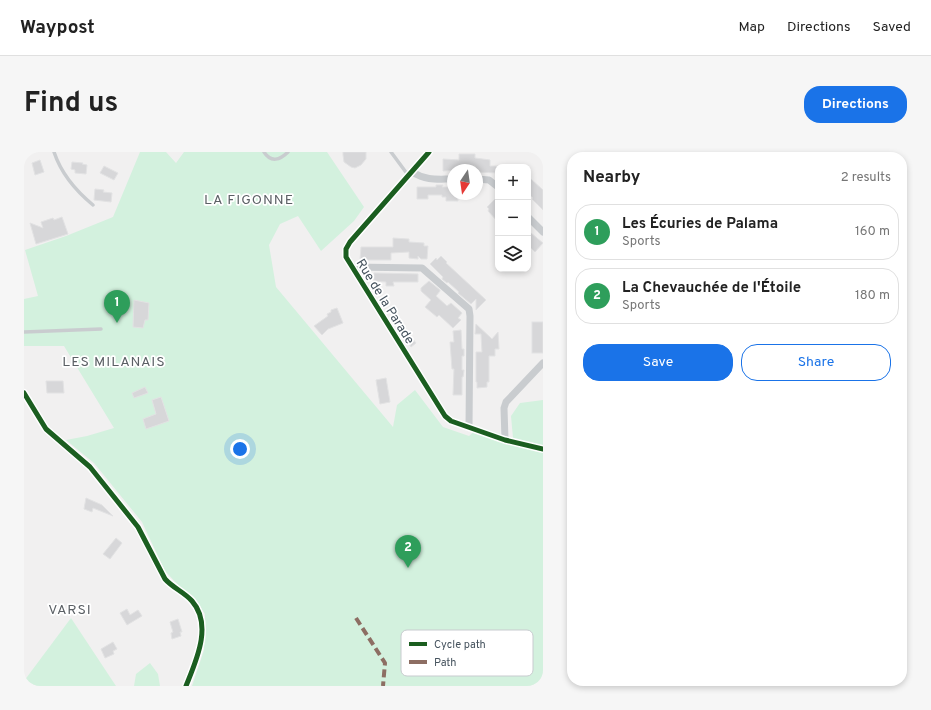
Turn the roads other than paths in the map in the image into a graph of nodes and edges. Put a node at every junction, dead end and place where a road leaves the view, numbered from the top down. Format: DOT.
graph roads {
  1 [pos="54,152"];
  2 [pos="264,152"];
  3 [pos="288,152"];
  4 [pos="391,152"];
  5 [pos="429,152"];
  6 [pos="410,174"];
  7 [pos="447,179"];
  8 [pos="483,180"];
  9 [pos="495,185"];
  10 [pos="93,205"];
  11 [pos="531,220"];
  12 [pos="543,232"];
  13 [pos="352,267"];
  14 [pos="101,329"];
  15 [pos="24,332"];
  16 [pos="543,363"];
  17 [pos="24,393"];
  18 [pos="469,427"];
  19 [pos="505,440"];
  20 [pos="543,449"];
  21 [pos="186,686"];
  1 -- 10 [label="lane"];
  2 -- 3 [label="lane"];
  4 -- 6 [label="lane"];
  5 -- 6 [label="street, Rue de la Parade"];
  6 -- 7 [label="street"];
  6 -- 13 [label="street, Rue de la Parade"];
  8 -- 9 [label="street"];
  11 -- 12 [label="street"];
  13 -- 18 [label="street, Rue de la Parade"];
  13 -- 18 [label="street"];
  14 -- 15 [label="lane"];
  16 -- 19 [label="street"];
  17 -- 21 [label="street"];
  18 -- 19 [label="street, Rue de la Parade"];
  19 -- 20 [label="street, Rue de la Parade"];
}
